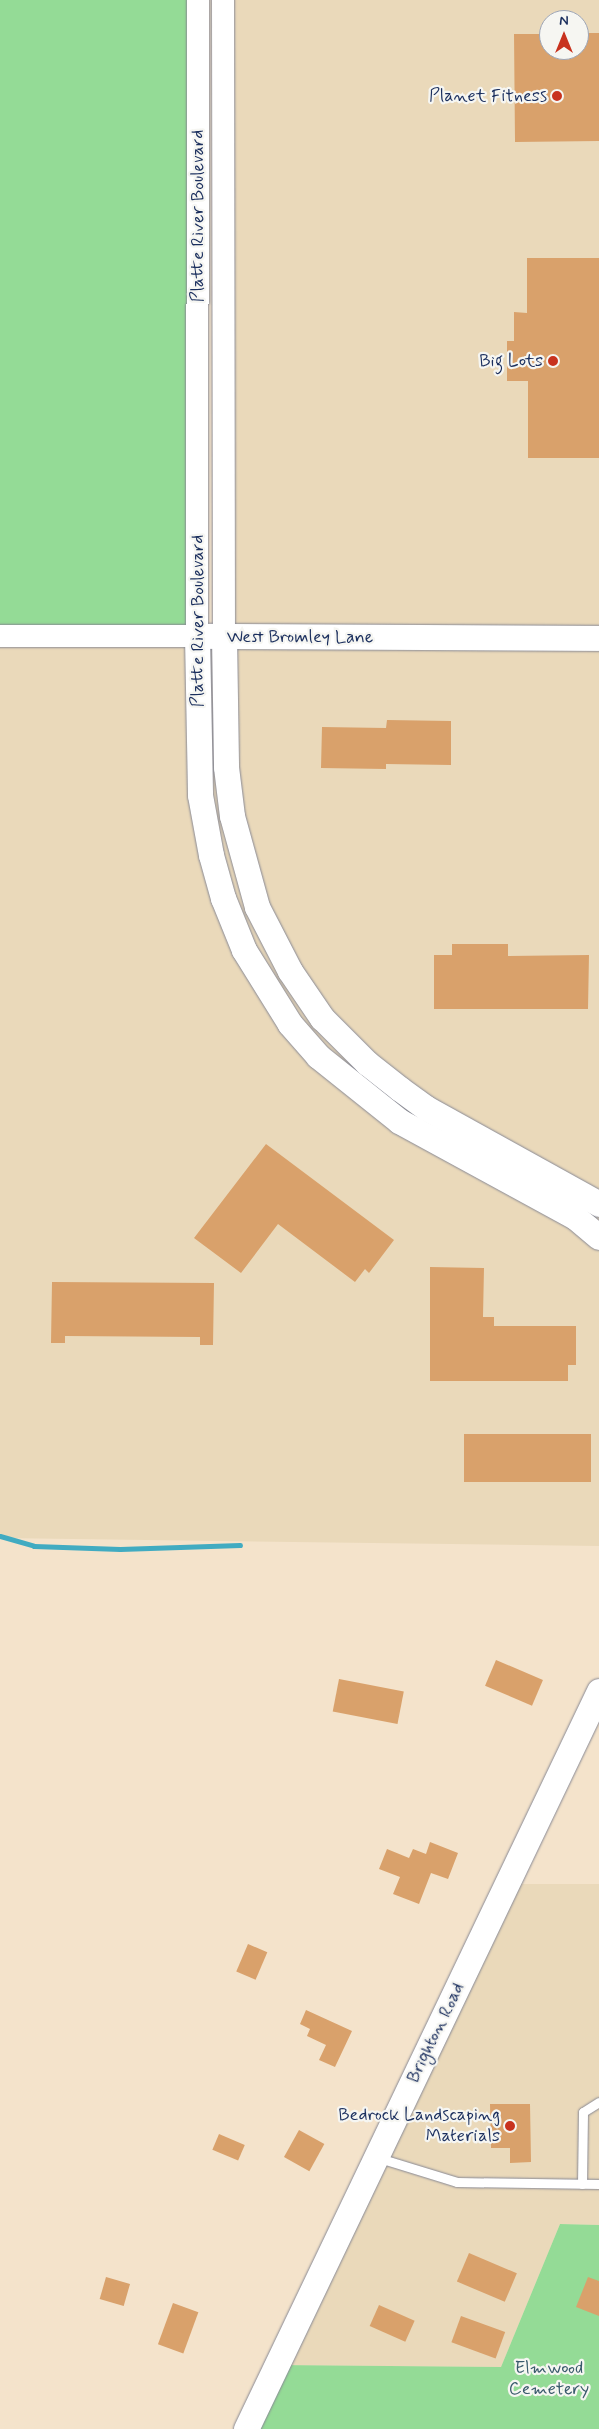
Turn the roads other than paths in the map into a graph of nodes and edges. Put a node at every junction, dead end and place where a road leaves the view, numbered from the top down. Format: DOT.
graph roads {
  1 [pos="198,0"];
  2 [pos="223,0"];
  3 [pos="0,636"];
  4 [pos="197,636"];
  5 [pos="224,636"];
  6 [pos="599,638"];
  7 [pos="454,1123"];
  8 [pos="478,1136"];
  9 [pos="442,1147"];
  10 [pos="467,1161"];
  11 [pos="599,1204"];
  12 [pos="599,1237"];
  13 [pos="599,1691"];
  14 [pos="599,2102"];
  15 [pos="376,2157"];
  16 [pos="582,2184"];
  17 [pos="599,2184"];
  18 [pos="246,2429"];
  1 -- 4 [label="street, Platte River Boulevard"];
  2 -- 5 [label="street, Platte River Boulevard"];
  3 -- 4 [label="street, West Bromley Lane"];
  4 -- 5 [label="main road, West Bromley Lane"];
  4 -- 9 [label="main road, Platte River Boulevard"];
  5 -- 6 [label="main road, West Bromley Lane"];
  5 -- 7 [label="main road, Platte River Boulevard"];
  7 -- 8 [label="main road, Platte River Boulevard"];
  7 -- 9 [label="street"];
  8 -- 10 [label="street"];
  8 -- 11 [label="main road, Platte River Boulevard"];
  9 -- 10 [label="main road, Platte River Boulevard"];
  10 -- 12 [label="main road, Platte River Boulevard"];
  13 -- 15 [label="main road, Brighton Road"];
  14 -- 16 [label="lane"];
  15 -- 16 [label="lane"];
  15 -- 18 [label="main road, Brighton Road"];
  16 -- 17 [label="lane"];
}
